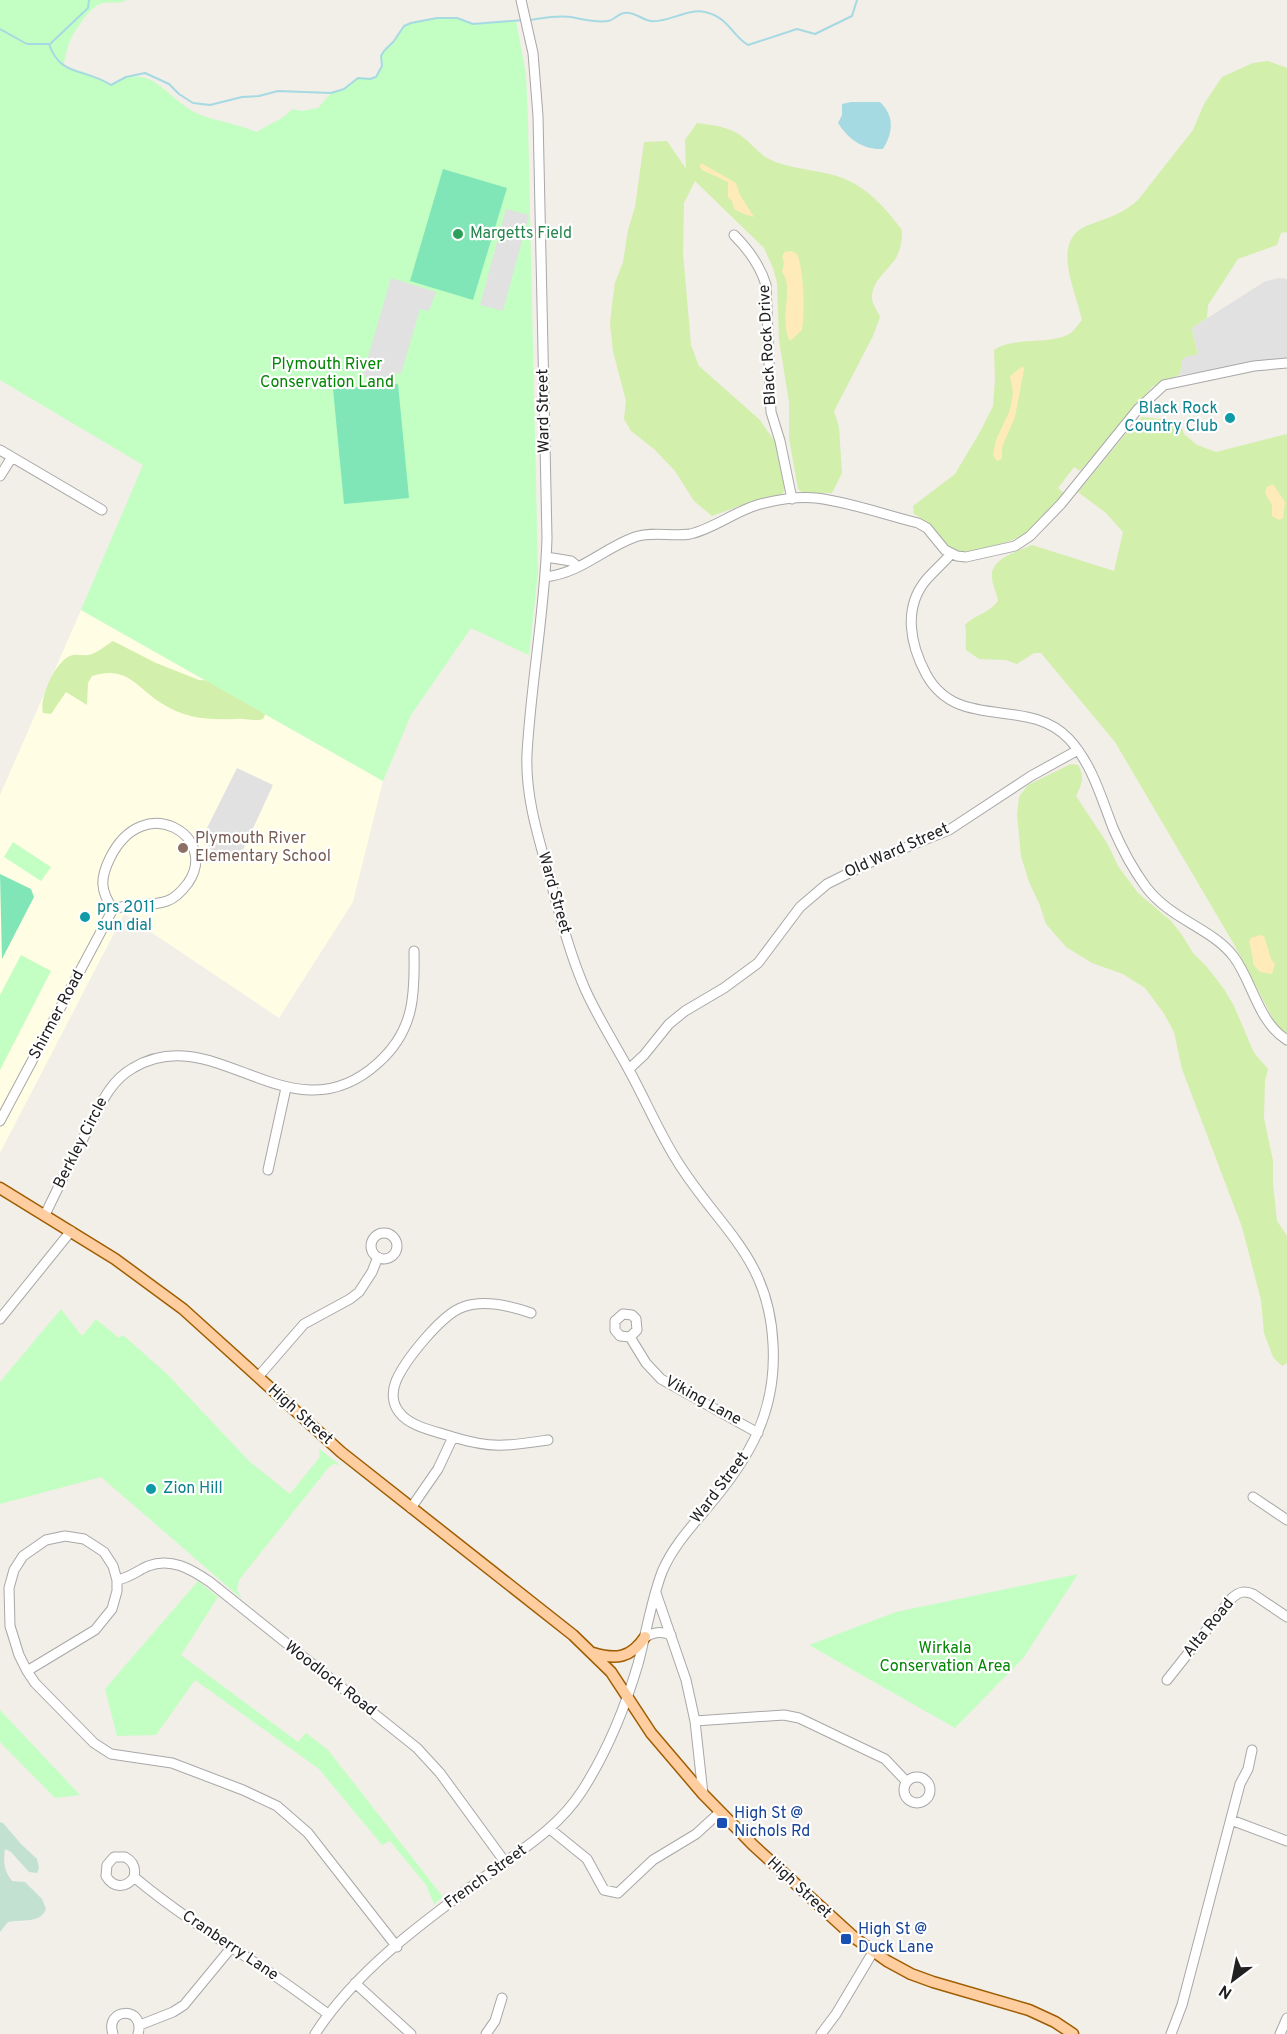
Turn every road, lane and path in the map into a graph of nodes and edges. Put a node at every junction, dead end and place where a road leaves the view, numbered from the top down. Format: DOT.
graph roads {
  1 [pos="522,0"];
  2 [pos="734,235"];
  3 [pos="1287,363"];
  4 [pos="0,450"];
  5 [pos="12,457"];
  6 [pos="0,476"];
  7 [pos="792,499"];
  8 [pos="102,510"];
  9 [pos="951,554"];
  10 [pos="546,557"];
  11 [pos="577,566"];
  12 [pos="545,577"];
  13 [pos="1078,750"];
  14 [pos="113,909"];
  15 [pos="414,951"];
  16 [pos="1287,1040"];
  17 [pos="629,1069"];
  18 [pos="285,1088"];
  19 [pos="0,1121"];
  20 [pos="268,1170"];
  21 [pos="0,1188"];
  22 [pos="45,1215"];
  23 [pos="71,1231"];
  24 [pos="378,1257"];
  25 [pos="531,1313"];
  26 [pos="0,1319"];
  27 [pos="630,1337"];
  28 [pos="258,1377"];
  29 [pos="758,1432"];
  30 [pos="453,1437"];
  31 [pos="548,1440"];
  32 [pos="1253,1497"];
  33 [pos="411,1508"];
  34 [pos="1287,1520"];
  35 [pos="117,1580"];
  36 [pos="656,1593"];
  37 [pos="1287,1617"];
  38 [pos="671,1635"];
  39 [pos="645,1637"];
  40 [pos="592,1653"];
  41 [pos="27,1671"];
  42 [pos="1167,1680"];
  43 [pos="627,1698"];
  44 [pos="695,1721"];
  45 [pos="1252,1750"];
  46 [pos="906,1781"];
  47 [pos="703,1794"];
  48 [pos="720,1812"];
  49 [pos="1232,1820"];
  50 [pos="550,1829"];
  51 [pos="1287,1841"];
  52 [pos="505,1862"];
  53 [pos="134,1877"];
  54 [pos="397,1947"];
  55 [pos="231,1948"];
  56 [pos="873,1952"];
  57 [pos="355,1983"];
  58 [pos="502,1998"];
  59 [pos="328,2014"];
  60 [pos="1287,2018"];
  61 [pos="139,2030"];
  62 [pos="113,2034"];
  63 [pos="315,2034"];
  64 [pos="411,2034"];
  65 [pos="486,2034"];
  66 [pos="821,2034"];
  67 [pos="1073,2034"];
  68 [pos="1171,2034"];
  69 [pos="1280,2034"];
  1 -- 10 [label="street, Ward Street"];
  2 -- 7 [label="street, Black Rock Drive"];
  3 -- 9 [label="street"];
  4 -- 5 [label="street"];
  5 -- 6 [label="street"];
  5 -- 8 [label="street"];
  7 -- 9 [label="street"];
  7 -- 11 [label="street"];
  9 -- 13 [label="street"];
  10 -- 11 [label="street"];
  10 -- 12 [label="street, Ward Street"];
  11 -- 12 [label="street"];
  12 -- 17 [label="street, Ward Street"];
  13 -- 16 [label="street"];
  13 -- 17 [label="street, Old Ward Street"];
  14 -- 14 [label="street"];
  14 -- 19 [label="street, Shirmer Road"];
  15 -- 18 [label="street, Berkley Circle"];
  17 -- 29 [label="street, Ward Street"];
  18 -- 20 [label="street"];
  18 -- 22 [label="street, Berkley Circle"];
  21 -- 22 [label="main road, High Street"];
  22 -- 23 [label="main road, High Street"];
  23 -- 26 [label="street"];
  23 -- 28 [label="main road, High Street"];
  24 -- 28 [label="street"];
  25 -- 30 [label="street"];
  27 -- 29 [label="street, Viking Lane"];
  28 -- 33 [label="main road, High Street"];
  29 -- 36 [label="street, Ward Street"];
  30 -- 31 [label="street"];
  30 -- 33 [label="street"];
  32 -- 34 [label="street"];
  33 -- 40 [label="main road, High Street"];
  35 -- 41 [label="street"];
  35 -- 41 [label="street"];
  35 -- 52 [label="street, Woodlock Road"];
  36 -- 38 [label="street"];
  36 -- 39 [label="street, Ward Street"];
  37 -- 42 [label="street, Alta Road"];
  38 -- 39 [label="street"];
  38 -- 44 [label="street"];
  39 -- 40 [label="main road"];
  39 -- 43 [label="street, Ward Street"];
  40 -- 43 [label="main road, High Street"];
  41 -- 54 [label="street"];
  43 -- 47 [label="main road, High Street"];
  43 -- 50 [label="street, French Street"];
  44 -- 46 [label="street"];
  44 -- 47 [label="street"];
  45 -- 49 [label="street"];
  47 -- 48 [label="main road, High Street"];
  48 -- 50 [label="street"];
  48 -- 56 [label="main road, High Street"];
  49 -- 51 [label="street"];
  49 -- 68 [label="street"];
  50 -- 52 [label="street, French Street"];
  52 -- 54 [label="street, French Street"];
  53 -- 55 [label="street, Cranberry Lane"];
  54 -- 57 [label="street, French Street"];
  55 -- 59 [label="street, Cranberry Lane"];
  55 -- 61 [label="street"];
  56 -- 66 [label="street"];
  56 -- 67 [label="main road, High Street"];
  57 -- 59 [label="street, French Street"];
  57 -- 64 [label="street"];
  58 -- 65 [label="street"];
  59 -- 63 [label="street, French Street"];
  60 -- 69 [label="street"];
  61 -- 62 [label="street"];
}
